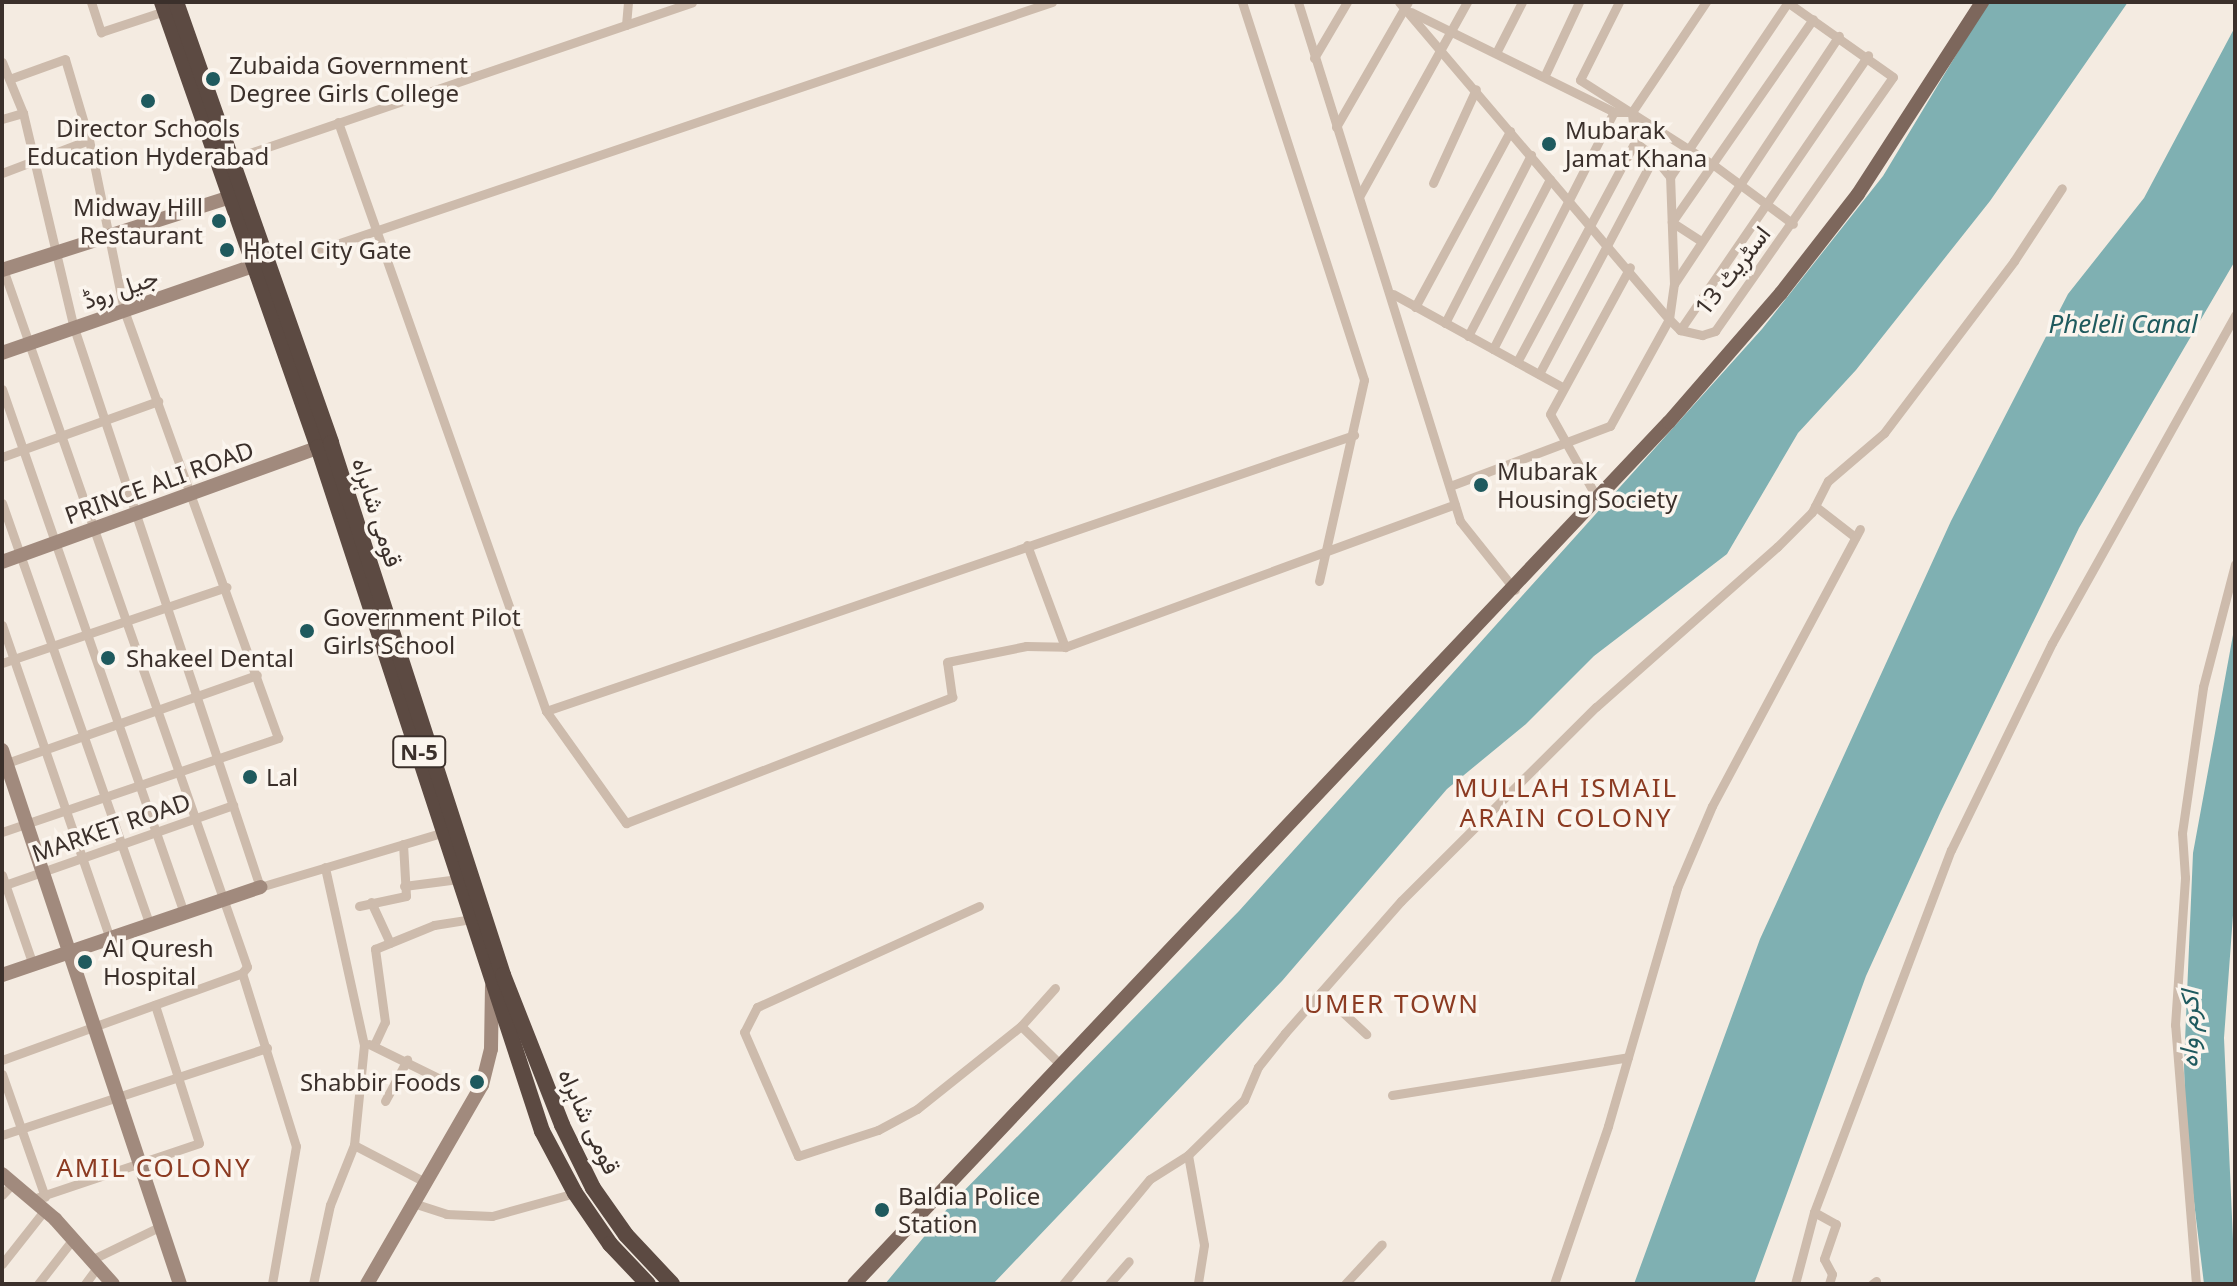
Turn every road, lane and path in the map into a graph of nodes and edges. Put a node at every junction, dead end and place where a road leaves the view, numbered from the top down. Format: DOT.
graph roads {
  1 [pos="91,2"];
  2 [pos="628,2"];
  3 [pos="692,2"];
  4 [pos="1052,2"];
  5 [pos="1242,2"];
  6 [pos="1298,2"];
  7 [pos="1347,2"];
  8 [pos="1467,2"];
  9 [pos="1522,2"];
  10 [pos="1579,2"];
  11 [pos="1619,2"];
  12 [pos="1706,2"];
  13 [pos="1787,2"];
  14 [pos="1982,2"];
  15 [pos="1404,4"];
  16 [pos="168,5"];
  17 [pos="1813,19"];
  18 [pos="626,25"];
  19 [pos="1451,33"];
  20 [pos="1839,36"];
  21 [pos="184,45"];
  22 [pos="1442,51"];
  23 [pos="1496,53"];
  24 [pos="1868,55"];
  25 [pos="1314,58"];
  26 [pos="2,62"];
  27 [pos="1545,75"];
  28 [pos="9,79"];
  29 [pos="1476,89"];
  30 [pos="1614,112"];
  31 [pos="1632,112"];
  32 [pos="23,113"];
  33 [pos="2,119"];
  34 [pos="338,122"];
  35 [pos="1336,127"];
  36 [pos="1510,131"];
  37 [pos="89,140"];
  38 [pos="1635,142"];
  39 [pos="1690,149"];
  40 [pos="1531,155"];
  41 [pos="1654,157"];
  42 [pos="229,160"];
  43 [pos="32,163"];
  44 [pos="1715,166"];
  45 [pos="2,173"];
  46 [pos="1670,177"];
  47 [pos="1550,179"];
  48 [pos="1433,183"];
  49 [pos="1740,183"];
  50 [pos="2062,188"];
  51 [pos="1360,195"];
  52 [pos="228,198"];
  53 [pos="1569,201"];
  54 [pos="1767,202"];
  55 [pos="1672,222"];
  56 [pos="1589,224"];
  57 [pos="1793,224"];
  58 [pos="373,230"];
  59 [pos="107,233"];
  60 [pos="1701,241"];
  61 [pos="1610,245"];
  62 [pos="316,251"];
  63 [pos="55,252"];
  64 [pos="253,266"];
  65 [pos="1630,267"];
  66 [pos="3,269"];
  67 [pos="1674,284"];
  68 [pos="1393,294"];
  69 [pos="1415,307"];
  70 [pos="124,310"];
  71 [pos="2235,315"];
  72 [pos="279,316"];
  73 [pos="1669,319"];
  74 [pos="1445,323"];
  75 [pos="74,328"];
  76 [pos="1680,330"];
  77 [pos="1468,336"];
  78 [pos="29,343"];
  79 [pos="1493,349"];
  80 [pos="2,353"];
  81 [pos="1517,362"];
  82 [pos="1539,374"];
  83 [pos="1562,387"];
  84 [pos="2,389"];
  85 [pos="158,401"];
  86 [pos="105,420"];
  87 [pos="1354,435"];
  88 [pos="61,436"];
  89 [pos="1565,444"];
  90 [pos="324,445"];
  91 [pos="23,450"];
  92 [pos="2,457"];
  93 [pos="1450,486"];
  94 [pos="191,496"];
  95 [pos="1597,498"];
  96 [pos="2,503"];
  97 [pos="1455,504"];
  98 [pos="1815,506"];
  99 [pos="136,515"];
  100 [pos="94,529"];
  101 [pos="56,543"];
  102 [pos="1027,545"];
  103 [pos="1324,549"];
  104 [pos="20,555"];
  105 [pos="2,562"];
  106 [pos="2235,564"];
  107 [pos="1319,581"];
  108 [pos="226,587"];
  109 [pos="1515,590"];
  110 [pos="167,607"];
  111 [pos="126,621"];
  112 [pos="2,625"];
  113 [pos="87,634"];
  114 [pos="52,646"];
  115 [pos="1065,647"];
  116 [pos="14,659"];
  117 [pos="2,663"];
  118 [pos="257,675"];
  119 [pos="197,696"];
  120 [pos="157,710"];
  121 [pos="546,711"];
  122 [pos="118,724"];
  123 [pos="84,736"];
  124 [pos="45,750"];
  125 [pos="3,759"];
  126 [pos="218,759"];
  127 [pos="179,772"];
  128 [pos="140,785"];
  129 [pos="105,797"];
  130 [pos="233,805"];
  131 [pos="66,810"];
  132 [pos="195,819"];
  133 [pos="27,824"];
  134 [pos="2,832"];
  135 [pos="156,832"];
  136 [pos="444,832"];
  137 [pos="121,844"];
  138 [pos="403,844"];
  139 [pos="82,858"];
  140 [pos="325,867"];
  141 [pos="42,872"];
  142 [pos="459,879"];
  143 [pos="3,882"];
  144 [pos="404,886"];
  145 [pos="260,887"];
  146 [pos="224,899"];
  147 [pos="371,902"];
  148 [pos="359,906"];
  149 [pos="979,906"];
  150 [pos="184,913"];
  151 [pos="470,919"];
  152 [pos="150,925"];
  153 [pos="110,938"];
  154 [pos="390,943"];
  155 [pos="70,952"];
  156 [pos="33,965"];
  157 [pos="242,973"];
  158 [pos="2,975"];
  159 [pos="492,986"];
  160 [pos="1055,988"];
  161 [pos="1321,992"];
  162 [pos="155,1005"];
  163 [pos="1021,1026"];
  164 [pos="94,1027"];
  165 [pos="1366,1034"];
  166 [pos="370,1044"];
  167 [pos="267,1048"];
  168 [pos="1628,1057"];
  169 [pos="2,1060"];
  170 [pos="407,1060"];
  171 [pos="1060,1064"];
  172 [pos="2,1074"];
  173 [pos="177,1077"];
  174 [pos="440,1079"];
  175 [pos="1392,1095"];
  176 [pos="118,1096"];
  177 [pos="385,1101"];
  178 [pos="21,1128"];
  179 [pos="2,1135"];
  180 [pos="354,1145"];
  181 [pos="1188,1155"];
  182 [pos="140,1164"];
  183 [pos="8,1179"];
  184 [pos="425,1182"];
  185 [pos="575,1193"];
  186 [pos="2,1195"];
  187 [pos="413,1203"];
  188 [pos="44,1205"];
  189 [pos="1814,1212"];
  190 [pos="161,1226"];
  191 [pos="73,1239"];
  192 [pos="1382,1244"];
  193 [pos="1129,1261"];
  194 [pos="2,1264"];
  195 [pos="94,1264"];
  196 [pos="647,1276"];
  197 [pos="38,1284"];
  198 [pos="85,1284"];
  199 [pos="113,1284"];
  200 [pos="180,1284"];
  201 [pos="272,1284"];
  202 [pos="313,1284"];
  203 [pos="367,1284"];
  204 [pos="672,1284"];
  205 [pos="854,1284"];
  206 [pos="1063,1284"];
  207 [pos="1109,1284"];
  208 [pos="1198,1284"];
  209 [pos="1345,1284"];
  210 [pos="1554,1284"];
  211 [pos="1795,1284"];
  212 [pos="1829,1284"];
  213 [pos="2196,1284"];
  1 -- 16 [label="street"];
  2 -- 18 [label="street"];
  3 -- 18 [label="street"];
  4 -- 58 [label="street"];
  5 -- 87 [label="street"];
  6 -- 25 [label="street"];
  7 -- 25 [label="street"];
  8 -- 19 [label="street"];
  9 -- 23 [label="street"];
  10 -- 27 [label="street"];
  11 -- 31 [label="street"];
  12 -- 31 [label="street"];
  13 -- 17 [label="street, اسٹریٹ 13"];
  13 -- 39 [label="street"];
  14 -- 95 [label="main road"];
  15 -- 19 [label="street"];
  15 -- 22 [label="street, اسٹریٹ 13"];
  15 -- 35 [label="street"];
  16 -- 21 [label="highway, قومی شاہراہ / N-5"];
  17 -- 20 [label="street, اسٹریٹ 13"];
  17 -- 44 [label="street"];
  18 -- 34 [label="street"];
  19 -- 22 [label="street"];
  19 -- 23 [label="street"];
  20 -- 24 [label="street, اسٹریٹ 13"];
  20 -- 49 [label="street"];
  21 -- 42 [label="highway, قومی شاہراہ / N-5"];
  21 -- 52 [label="highway, قومی شاہراہ / N-5"];
  22 -- 29 [label="street, اسٹریٹ 13"];
  22 -- 51 [label="street"];
  23 -- 27 [label="street"];
  24 -- 54 [label="street"];
  24 -- 57 [label="street, اسٹریٹ 13"];
  25 -- 35 [label="street"];
  26 -- 28 [label="street"];
  27 -- 30 [label="street"];
  28 -- 32 [label="street"];
  28 -- 37 [label="street"];
  29 -- 36 [label="street, اسٹریٹ 13"];
  29 -- 48 [label="street"];
  30 -- 31 [label="street"];
  30 -- 53 [label="street"];
  31 -- 38 [label="street"];
  31 -- 39 [label="street"];
  32 -- 33 [label="street"];
  32 -- 43 [label="street"];
  34 -- 42 [label="street"];
  34 -- 58 [label="street"];
  35 -- 51 [label="street"];
  36 -- 40 [label="street, اسٹریٹ 13"];
  36 -- 69 [label="street"];
  37 -- 43 [label="street"];
  37 -- 59 [label="street"];
  38 -- 41 [label="street"];
  38 -- 56 [label="street"];
  39 -- 44 [label="street"];
  39 -- 46 [label="street"];
  40 -- 47 [label="street, اسٹریٹ 13"];
  40 -- 74 [label="street"];
  41 -- 46 [label="street"];
  41 -- 61 [label="street"];
  42 -- 72 [label="highway, قومی شاہراہ / N-5"];
  43 -- 45 [label="street"];
  43 -- 63 [label="street"];
  44 -- 49 [label="street"];
  44 -- 55 [label="street"];
  46 -- 55 [label="street"];
  47 -- 53 [label="street, اسٹریٹ 13"];
  47 -- 77 [label="street"];
  49 -- 54 [label="street"];
  49 -- 60 [label="street"];
  50 -- 98 [label="street"];
  51 -- 68 [label="street"];
  52 -- 59 [label="street"];
  52 -- 64 [label="highway, قومی شاہراہ / N-5"];
  53 -- 56 [label="street, اسٹریٹ 13"];
  53 -- 79 [label="street"];
  54 -- 57 [label="street"];
  54 -- 76 [label="street"];
  55 -- 60 [label="street"];
  55 -- 67 [label="street"];
  56 -- 61 [label="street, اسٹریٹ 13"];
  56 -- 81 [label="street"];
  57 -- 76 [label="street, اسٹریٹ 13"];
  58 -- 62 [label="street"];
  58 -- 121 [label="street"];
  59 -- 63 [label="street"];
  59 -- 70 [label="street"];
  60 -- 67 [label="street"];
  61 -- 65 [label="street, اسٹریٹ 13"];
  61 -- 82 [label="street"];
  63 -- 66 [label="street"];
  63 -- 75 [label="street"];
  64 -- 70 [label="street, جیل روڈ"];
  64 -- 72 [label="highway, قومی شاہراہ / N-5"];
  65 -- 73 [label="street, اسٹریٹ 13"];
  65 -- 83 [label="street"];
  66 -- 78 [label="street"];
  67 -- 73 [label="street"];
  68 -- 69 [label="street"];
  68 -- 93 [label="street"];
  69 -- 74 [label="street"];
  70 -- 75 [label="street, جیل روڈ"];
  70 -- 85 [label="street"];
  71 -- 189 [label="street"];
  72 -- 90 [label="highway, قومی شاہراہ / N-5"];
  73 -- 76 [label="street, اسٹریٹ 13"];
  73 -- 89 [label="street"];
  74 -- 77 [label="street"];
  75 -- 78 [label="street, جیل روڈ"];
  75 -- 86 [label="street"];
  77 -- 79 [label="street"];
  78 -- 80 [label="street, جیل روڈ"];
  78 -- 88 [label="street"];
  79 -- 81 [label="street"];
  81 -- 82 [label="street"];
  82 -- 83 [label="street"];
  83 -- 89 [label="street"];
  84 -- 91 [label="street"];
  85 -- 86 [label="street"];
  85 -- 94 [label="street"];
  86 -- 88 [label="street"];
  86 -- 99 [label="street"];
  87 -- 102 [label="street"];
  87 -- 103 [label="street"];
  88 -- 91 [label="street"];
  88 -- 100 [label="street"];
  89 -- 93 [label="street"];
  89 -- 95 [label="street"];
  90 -- 94 [label="street, PRINCE ALI ROAD"];
  90 -- 136 [label="highway, قومی شاہراہ / N-5"];
  90 -- 196 [label="highway, قومی شاہراہ / N-5"];
  91 -- 92 [label="street"];
  91 -- 101 [label="street"];
  93 -- 97 [label="street"];
  94 -- 99 [label="street, PRINCE ALI ROAD"];
  94 -- 108 [label="street"];
  95 -- 109 [label="main road"];
  96 -- 104 [label="street"];
  97 -- 103 [label="street"];
  97 -- 109 [label="street"];
  98 -- 161 [label="street"];
  98 -- 168 [label="street"];
  99 -- 100 [label="street, PRINCE ALI ROAD"];
  99 -- 110 [label="street"];
  100 -- 101 [label="street, PRINCE ALI ROAD"];
  100 -- 111 [label="street"];
  101 -- 104 [label="street, PRINCE ALI ROAD"];
  101 -- 113 [label="street"];
  102 -- 115 [label="street"];
  102 -- 121 [label="street"];
  103 -- 107 [label="street"];
  103 -- 115 [label="street"];
  104 -- 105 [label="street, PRINCE ALI ROAD"];
  104 -- 114 [label="street"];
  106 -- 213 [label="street"];
  108 -- 110 [label="street"];
  108 -- 118 [label="street"];
  109 -- 171 [label="main road"];
  110 -- 111 [label="street"];
  110 -- 119 [label="street"];
  111 -- 113 [label="street"];
  111 -- 120 [label="street"];
  112 -- 116 [label="street"];
  113 -- 114 [label="street"];
  113 -- 122 [label="street"];
  114 -- 116 [label="street"];
  114 -- 123 [label="street"];
  115 -- 121 [label="street"];
  116 -- 117 [label="street"];
  116 -- 124 [label="street"];
  118 -- 119 [label="street"];
  118 -- 126 [label="street"];
  119 -- 120 [label="street"];
  119 -- 126 [label="street"];
  120 -- 122 [label="street"];
  120 -- 127 [label="street"];
  122 -- 123 [label="street"];
  122 -- 128 [label="street"];
  123 -- 124 [label="street"];
  123 -- 129 [label="street"];
  124 -- 125 [label="street"];
  124 -- 131 [label="street"];
  125 -- 133 [label="street"];
  126 -- 127 [label="street"];
  126 -- 130 [label="street"];
  127 -- 128 [label="street"];
  127 -- 132 [label="street"];
  128 -- 129 [label="street"];
  128 -- 135 [label="street"];
  129 -- 131 [label="street"];
  129 -- 137 [label="street"];
  130 -- 132 [label="street, MARKET ROAD"];
  130 -- 145 [label="street"];
  131 -- 133 [label="street"];
  131 -- 139 [label="street"];
  132 -- 135 [label="street, MARKET ROAD"];
  132 -- 146 [label="street"];
  133 -- 134 [label="street"];
  133 -- 141 [label="street"];
  135 -- 137 [label="street, MARKET ROAD"];
  135 -- 150 [label="street"];
  136 -- 138 [label="street"];
  136 -- 142 [label="highway, قومی شاہراہ / N-5"];
  137 -- 139 [label="street, MARKET ROAD"];
  137 -- 152 [label="street"];
  138 -- 140 [label="street"];
  138 -- 144 [label="street"];
  139 -- 141 [label="street, MARKET ROAD"];
  139 -- 153 [label="street"];
  140 -- 145 [label="street"];
  140 -- 166 [label="street"];
  141 -- 143 [label="street, MARKET ROAD"];
  141 -- 155 [label="street"];
  142 -- 144 [label="street"];
  142 -- 151 [label="highway, قومی شاہراہ / N-5"];
  143 -- 156 [label="street"];
  144 -- 147 [label="street"];
  145 -- 146 [label="street"];
  146 -- 150 [label="street"];
  146 -- 157 [label="street"];
  147 -- 148 [label="street"];
  147 -- 154 [label="street"];
  149 -- 163 [label="street"];
  150 -- 152 [label="street"];
  151 -- 154 [label="street"];
  151 -- 159 [label="highway, قومی شاہراہ / N-5"];
  152 -- 153 [label="street"];
  153 -- 155 [label="street"];
  154 -- 166 [label="street"];
  155 -- 156 [label="street"];
  155 -- 164 [label="street"];
  156 -- 158 [label="street"];
  157 -- 162 [label="street"];
  157 -- 167 [label="street"];
  159 -- 184 [label="street"];
  159 -- 185 [label="highway, قومی شاہراہ / N-5"];
  160 -- 163 [label="street"];
  161 -- 165 [label="street"];
  161 -- 181 [label="street"];
  162 -- 164 [label="street"];
  162 -- 173 [label="street"];
  163 -- 171 [label="street"];
  164 -- 169 [label="street"];
  164 -- 176 [label="street"];
  166 -- 170 [label="street"];
  166 -- 180 [label="street"];
  167 -- 173 [label="street"];
  167 -- 201 [label="street"];
  168 -- 175 [label="street"];
  168 -- 210 [label="street"];
  170 -- 174 [label="street"];
  170 -- 177 [label="street"];
  171 -- 205 [label="main road"];
  172 -- 178 [label="street"];
  173 -- 176 [label="street"];
  173 -- 182 [label="street"];
  176 -- 178 [label="street"];
  176 -- 182 [label="street"];
  178 -- 179 [label="street"];
  178 -- 188 [label="street"];
  180 -- 184 [label="street"];
  180 -- 202 [label="street"];
  181 -- 206 [label="street"];
  181 -- 208 [label="street"];
  182 -- 188 [label="street"];
  182 -- 190 [label="street"];
  183 -- 186 [label="street"];
  183 -- 188 [label="street"];
  184 -- 187 [label="street"];
  185 -- 187 [label="street"];
  185 -- 196 [label="highway, قومی شاہراہ / N-5"];
  187 -- 203 [label="street"];
  188 -- 191 [label="street"];
  188 -- 194 [label="street"];
  189 -- 211 [label="street"];
  189 -- 212 [label="street"];
  190 -- 195 [label="street"];
  190 -- 200 [label="street"];
  191 -- 195 [label="street"];
  191 -- 197 [label="street"];
  192 -- 209 [label="street"];
  193 -- 207 [label="street"];
  195 -- 198 [label="street"];
  195 -- 199 [label="street"];
  196 -- 204 [label="highway, قومی شاہراہ / N-5"];
}
